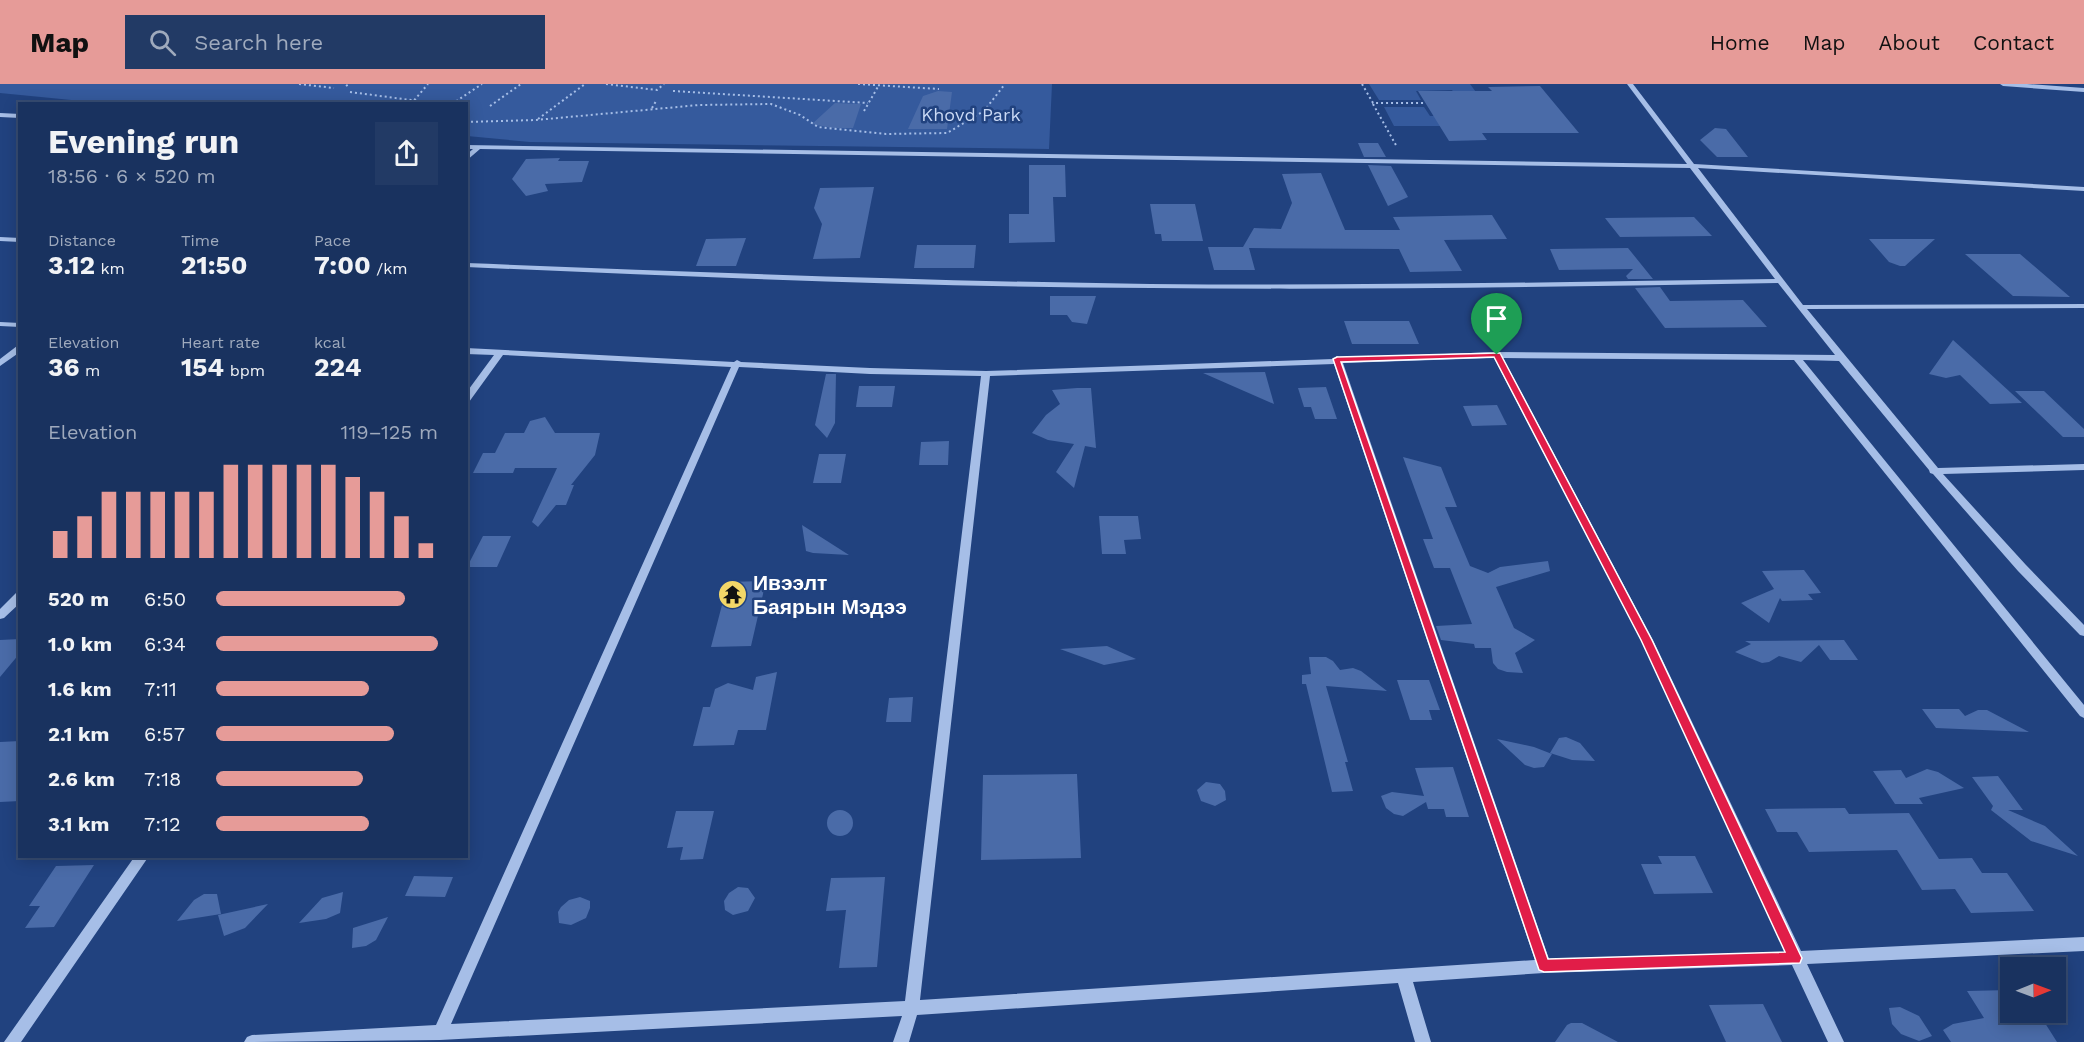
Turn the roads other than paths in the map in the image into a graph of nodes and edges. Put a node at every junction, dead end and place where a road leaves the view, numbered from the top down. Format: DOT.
graph roads {
  1 [pos="1630,84"];
  2 [pos="2003,84"];
  3 [pos="2084,90"];
  4 [pos="0,115"];
  5 [pos="18,116"];
  6 [pos="468,147"];
  7 [pos="478,148"];
  8 [pos="468,157"];
  9 [pos="1693,166"];
  10 [pos="2084,189"];
  11 [pos="0,239"];
  12 [pos="18,240"];
  13 [pos="468,265"];
  14 [pos="1781,281"];
  15 [pos="2084,306"];
  16 [pos="1801,307"];
  17 [pos="0,324"];
  18 [pos="18,325"];
  19 [pos="18,350"];
  20 [pos="468,351"];
  21 [pos="500,353"];
  22 [pos="1497,355"];
  23 [pos="1797,358"];
  24 [pos="1842,358"];
  25 [pos="1337,359"];
  26 [pos="0,363"];
  27 [pos="737,363"];
  28 [pos="986,374"];
  29 [pos="468,397"];
  30 [pos="2084,467"];
  31 [pos="1933,471"];
  32 [pos="18,598"];
  33 [pos="0,615"];
  34 [pos="2084,632"];
  35 [pos="2084,713"];
  36 [pos="142,858"];
  37 [pos="2084,944"];
  38 [pos="1795,958"];
  39 [pos="1544,966"];
  40 [pos="1404,977"];
  41 [pos="912,1008"];
  42 [pos="440,1033"];
  43 [pos="464,1036"];
  44 [pos="12,1042"];
  45 [pos="252,1042"];
  46 [pos="901,1042"];
  47 [pos="1423,1042"];
  48 [pos="1836,1042"];
  1 -- 9 [label="street"];
  2 -- 3 [label="street"];
  4 -- 5 [label="street"];
  6 -- 7 [label="street"];
  7 -- 8 [label="street"];
  7 -- 9 [label="street"];
  9 -- 10 [label="street"];
  9 -- 14 [label="street"];
  11 -- 12 [label="street"];
  13 -- 14 [label="street"];
  14 -- 16 [label="street"];
  15 -- 16 [label="street"];
  16 -- 24 [label="street"];
  17 -- 18 [label="street"];
  19 -- 26 [label="street"];
  20 -- 21 [label="street"];
  21 -- 27 [label="street"];
  21 -- 29 [label="street"];
  22 -- 23 [label="street"];
  22 -- 25 [label="street"];
  22 -- 38 [label="street"];
  23 -- 24 [label="street"];
  23 -- 35 [label="street"];
  24 -- 31 [label="street"];
  25 -- 28 [label="street"];
  25 -- 39 [label="street"];
  27 -- 28 [label="street"];
  27 -- 42 [label="street"];
  28 -- 41 [label="street"];
  30 -- 31 [label="street"];
  31 -- 34 [label="street"];
  32 -- 33 [label="street"];
  36 -- 44 [label="street"];
  37 -- 38 [label="street"];
  38 -- 39 [label="street"];
  38 -- 48 [label="street"];
  39 -- 40 [label="street"];
  40 -- 41 [label="street"];
  40 -- 47 [label="street"];
  41 -- 43 [label="street"];
  41 -- 46 [label="street"];
  42 -- 43 [label="street"];
  42 -- 45 [label="street"];
}
